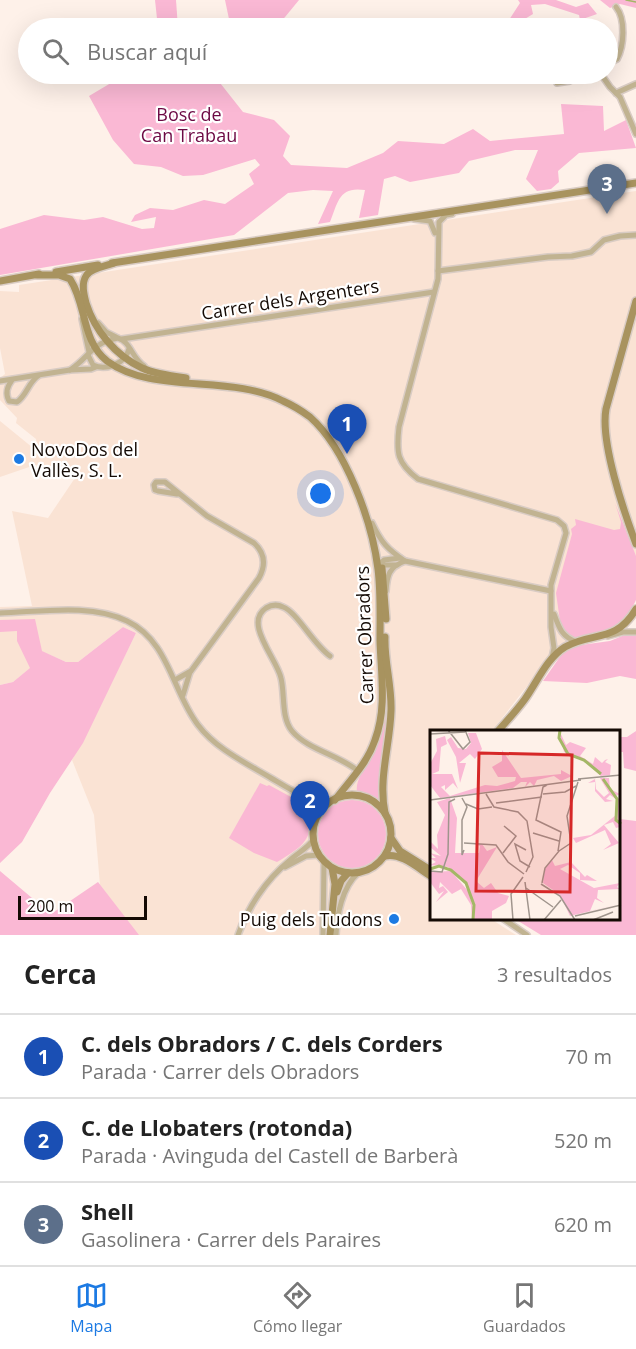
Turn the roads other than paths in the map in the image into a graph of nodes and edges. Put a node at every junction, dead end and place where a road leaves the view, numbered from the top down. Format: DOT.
graph roads {
  1 [pos="616,7"];
  2 [pos="618,54"];
  3 [pos="609,84"];
  4 [pos="636,84"];
  5 [pos="616,93"];
  6 [pos="636,134"];
  7 [pos="636,183"];
  8 [pos="472,208"];
  9 [pos="400,219"];
  10 [pos="635,236"];
  11 [pos="438,250"];
  12 [pos="114,263"];
  13 [pos="76,269"];
  14 [pos="438,271"];
  15 [pos="37,275"];
  16 [pos="0,281"];
  17 [pos="80,291"];
  18 [pos="434,292"];
  19 [pos="636,301"];
  20 [pos="86,316"];
  21 [pos="151,336"];
  22 [pos="120,338"];
  23 [pos="107,341"];
  24 [pos="129,347"];
  25 [pos="90,351"];
  26 [pos="125,357"];
  27 [pos="114,365"];
  28 [pos="96,367"];
  29 [pos="106,368"];
  30 [pos="146,369"];
  31 [pos="70,370"];
  32 [pos="130,372"];
  33 [pos="42,374"];
  34 [pos="12,380"];
  35 [pos="0,381"];
  36 [pos="192,381"];
  37 [pos="243,384"];
  38 [pos="0,386"];
  39 [pos="230,387"];
  40 [pos="251,390"];
  41 [pos="261,392"];
  42 [pos="274,392"];
  43 [pos="6,394"];
  44 [pos="284,401"];
  45 [pos="306,410"];
  46 [pos="334,446"];
  47 [pos="177,494"];
  48 [pos="364,501"];
  49 [pos="372,522"];
  50 [pos="370,532"];
  51 [pos="636,544"];
  52 [pos="403,560"];
  53 [pos="382,563"];
  54 [pos="397,565"];
  55 [pos="551,591"];
  56 [pos="386,596"];
  57 [pos="381,607"];
  58 [pos="636,609"];
  59 [pos="552,610"];
  60 [pos="0,614"];
  61 [pos="561,632"];
  62 [pos="636,632"];
  63 [pos="604,636"];
  64 [pos="554,639"];
  65 [pos="382,641"];
  66 [pos="578,642"];
  67 [pos="563,648"];
  68 [pos="330,656"];
  69 [pos="552,659"];
  70 [pos="190,671"];
  71 [pos="175,680"];
  72 [pos="182,696"];
  73 [pos="499,730"];
  74 [pos="358,771"];
  75 [pos="289,789"];
  76 [pos="332,801"];
  77 [pos="385,813"];
  78 [pos="318,816"];
  79 [pos="391,838"];
  80 [pos="314,839"];
  81 [pos="319,855"];
  82 [pos="385,856"];
  83 [pos="324,862"];
  84 [pos="332,868"];
  85 [pos="430,870"];
  86 [pos="279,871"];
  87 [pos="348,873"];
  88 [pos="358,873"];
  89 [pos="430,876"];
  90 [pos="334,900"];
  91 [pos="505,920"];
  92 [pos="238,935"];
  93 [pos="323,935"];
  94 [pos="330,935"];
  95 [pos="336,935"];
  96 [pos="527,935"];
  1 -- 2 [label="street"];
  3 -- 5 [label="street"];
  4 -- 5 [label="street"];
  5 -- 6 [label="street"];
  7 -- 8 [label="street"];
  8 -- 9 [label="street"];
  8 -- 11 [label="street"];
  9 -- 11 [label="street"];
  9 -- 12 [label="street"];
  10 -- 14 [label="street"];
  11 -- 14 [label="street"];
  12 -- 13 [label="street"];
  12 -- 17 [label="street"];
  13 -- 15 [label="street"];
  13 -- 17 [label="street"];
  14 -- 18 [label="street"];
  15 -- 16 [label="street"];
  15 -- 17 [label="street"];
  17 -- 20 [label="street"];
  18 -- 21 [label="street, Carrer dels Argenters"];
  18 -- 55 [label="street"];
  19 -- 51 [label="street"];
  20 -- 22 [label="street"];
  20 -- 23 [label="street"];
  20 -- 25 [label="street"];
  21 -- 22 [label="street, Carrer dels Argenters"];
  21 -- 24 [label="street, Carrer dels Argenters"];
  22 -- 23 [label="street, Carrer dels Argenters"];
  22 -- 24 [label="street"];
  23 -- 25 [label="street, Carrer dels Argenters"];
  23 -- 26 [label="street"];
  24 -- 26 [label="street"];
  24 -- 30 [label="street"];
  25 -- 27 [label="street"];
  25 -- 28 [label="street"];
  25 -- 31 [label="street, Carrer dels Argenters"];
  26 -- 27 [label="street"];
  26 -- 30 [label="street"];
  27 -- 29 [label="street"];
  27 -- 32 [label="street"];
  28 -- 29 [label="street"];
  28 -- 31 [label="street"];
  29 -- 32 [label="street"];
  30 -- 36 [label="street"];
  31 -- 33 [label="street"];
  32 -- 36 [label="street"];
  33 -- 34 [label="street"];
  33 -- 43 [label="street"];
  34 -- 35 [label="street"];
  34 -- 43 [label="street"];
  36 -- 37 [label="street"];
  36 -- 39 [label="street, Carrer Obradors"];
  37 -- 39 [label="street"];
  37 -- 40 [label="street"];
  37 -- 42 [label="street"];
  38 -- 43 [label="street"];
  39 -- 40 [label="street, Carrer Obradors"];
  40 -- 41 [label="street, Carrer Obradors"];
  41 -- 42 [label="street"];
  41 -- 44 [label="street, Carrer Obradors"];
  42 -- 44 [label="street"];
  42 -- 45 [label="street"];
  44 -- 45 [label="street"];
  44 -- 46 [label="street, Carrer Obradors"];
  45 -- 46 [label="street"];
  45 -- 48 [label="street"];
  46 -- 48 [label="street"];
  46 -- 50 [label="street, Carrer Obradors"];
  47 -- 70 [label="street"];
  48 -- 49 [label="street"];
  49 -- 52 [label="street"];
  49 -- 53 [label="street"];
  50 -- 53 [label="street"];
  50 -- 57 [label="street, Carrer Obradors"];
  52 -- 53 [label="street"];
  52 -- 54 [label="street"];
  52 -- 55 [label="street"];
  53 -- 54 [label="street"];
  53 -- 56 [label="street"];
  53 -- 57 [label="street"];
  54 -- 56 [label="street"];
  55 -- 59 [label="street"];
  56 -- 65 [label="street"];
  57 -- 65 [label="street, Carrer Obradors"];
  58 -- 63 [label="street"];
  59 -- 61 [label="street"];
  59 -- 64 [label="street"];
  60 -- 71 [label="street"];
  61 -- 66 [label="street"];
  61 -- 67 [label="street"];
  62 -- 63 [label="street"];
  63 -- 66 [label="street"];
  64 -- 67 [label="street"];
  64 -- 69 [label="street"];
  65 -- 74 [label="street, Carrer Obradors"];
  65 -- 77 [label="street"];
  66 -- 67 [label="street"];
  67 -- 69 [label="street"];
  68 -- 74 [label="street"];
  69 -- 73 [label="street"];
  70 -- 71 [label="street"];
  70 -- 72 [label="street"];
  71 -- 72 [label="street"];
  72 -- 75 [label="street"];
  74 -- 76 [label="street, Carrer Obradors"];
  75 -- 76 [label="street"];
  75 -- 78 [label="street"];
  76 -- 77 [label="street"];
  76 -- 78 [label="street"];
  77 -- 79 [label="street"];
  78 -- 80 [label="street"];
  79 -- 82 [label="street"];
  79 -- 85 [label="street"];
  80 -- 81 [label="street"];
  80 -- 86 [label="street"];
  81 -- 83 [label="street"];
  81 -- 86 [label="street"];
  82 -- 88 [label="street"];
  82 -- 89 [label="street"];
  83 -- 84 [label="street"];
  83 -- 93 [label="street"];
  84 -- 87 [label="street"];
  84 -- 90 [label="street"];
  86 -- 92 [label="street"];
  87 -- 88 [label="street"];
  87 -- 90 [label="street"];
  88 -- 95 [label="street"];
  90 -- 94 [label="street"];
  91 -- 96 [label="street"];
}
